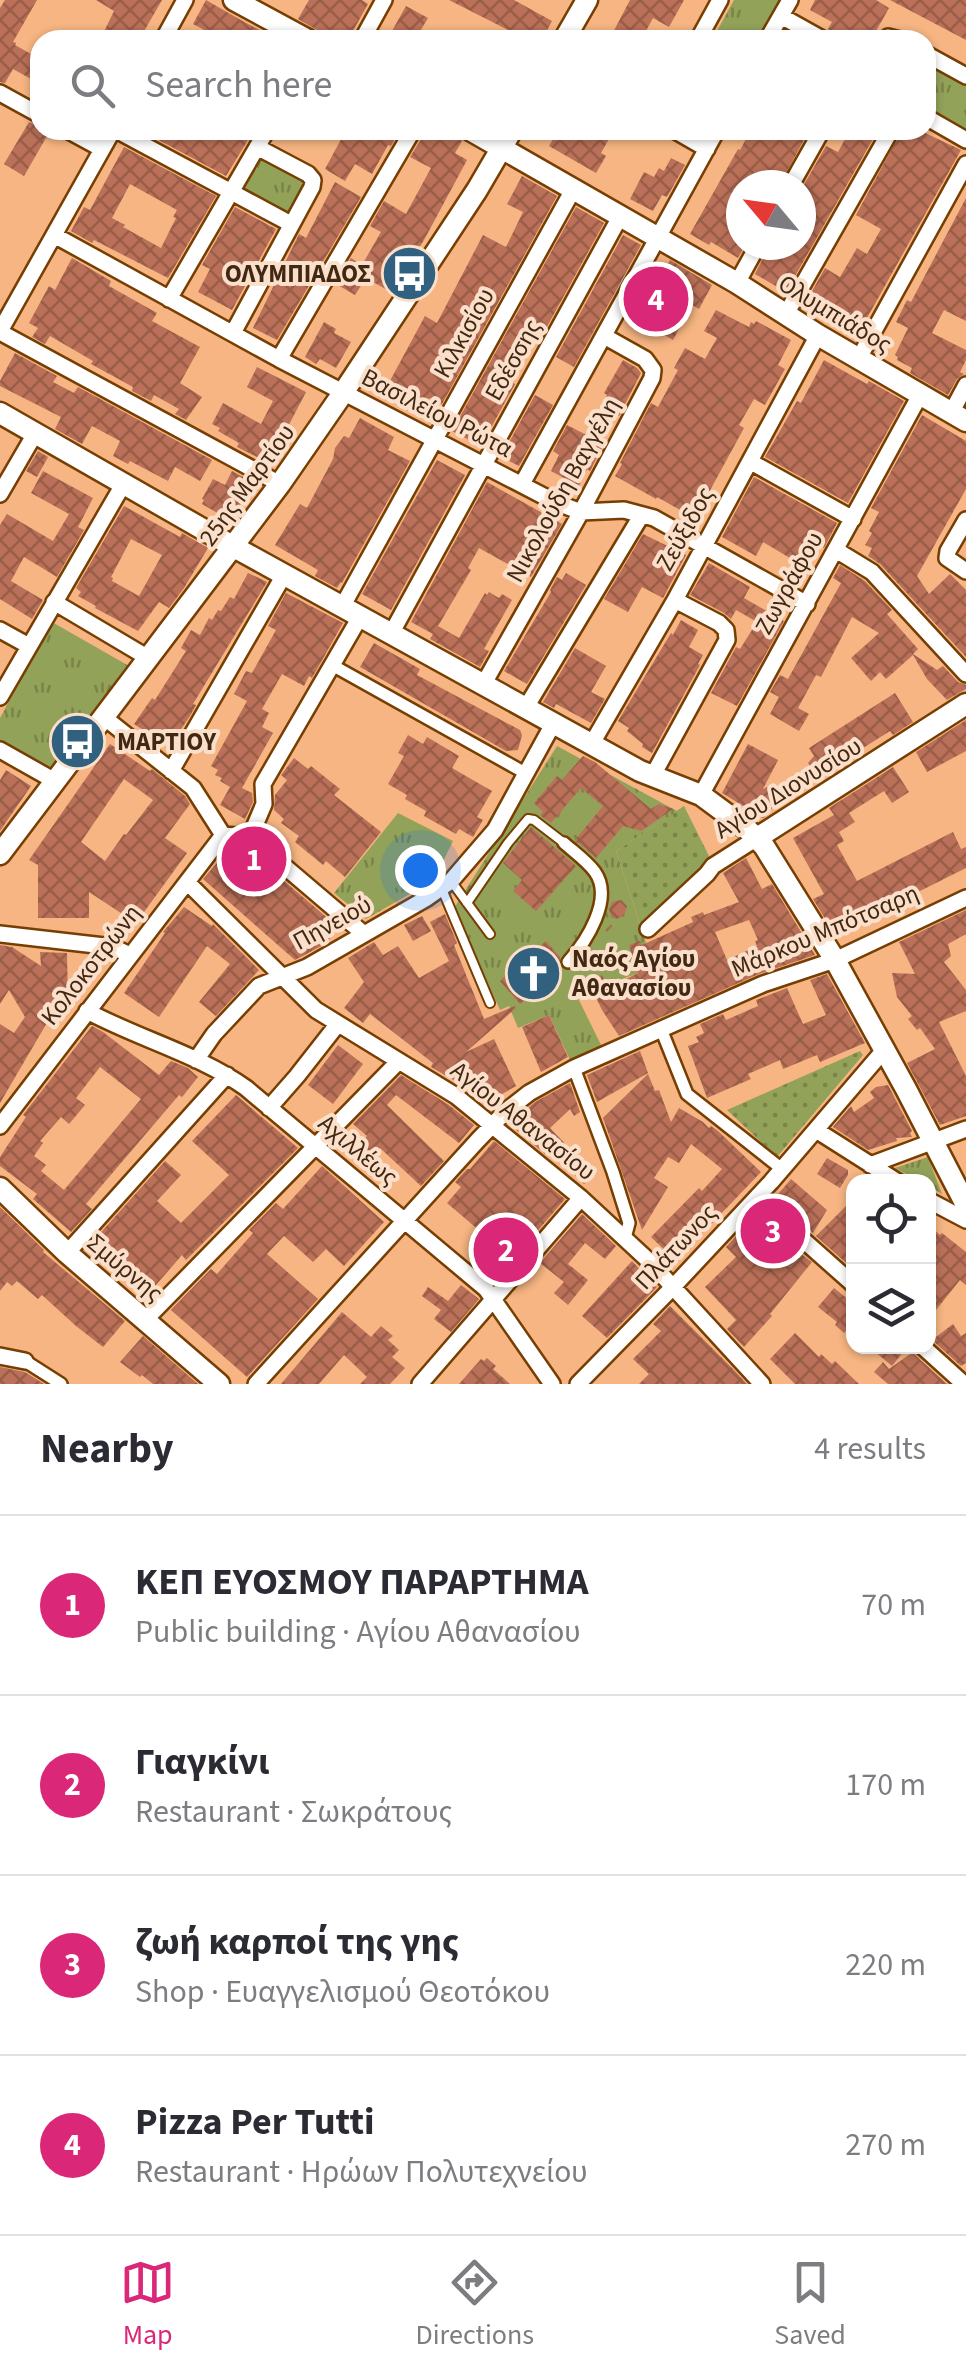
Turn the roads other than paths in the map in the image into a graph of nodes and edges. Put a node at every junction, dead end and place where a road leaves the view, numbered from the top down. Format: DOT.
graph roads {
  1 [pos="186,0"];
  2 [pos="234,0"];
  3 [pos="384,0"];
  4 [pos="586,0"];
  5 [pos="790,0"];
  6 [pos="715,2"];
  7 [pos="780,16"];
  8 [pos="170,30"];
  9 [pos="290,30"];
  10 [pos="368,30"];
  11 [pos="570,30"];
  12 [pos="702,30"];
  13 [pos="772,30"];
  14 [pos="806,30"];
  15 [pos="936,60"];
  16 [pos="966,76"];
  17 [pos="0,93"];
  18 [pos="30,110"];
  19 [pos="936,123"];
  20 [pos="84,140"];
  21 [pos="108,140"];
  22 [pos="132,140"];
  23 [pos="262,140"];
  24 [pos="406,140"];
  25 [pos="506,140"];
  26 [pos="508,140"];
  27 [pos="692,140"];
  28 [pos="711,140"];
  29 [pos="817,140"];
  30 [pos="885,140"];
  31 [pos="966,140"];
  32 [pos="258,147"];
  33 [pos="707,148"];
  34 [pos="102,150"];
  35 [pos="966,164"];
  36 [pos="800,170"];
  37 [pos="574,188"];
  38 [pos="230,193"];
  39 [pos="621,215"];
  40 [pos="290,224"];
  41 [pos="54,235"];
  42 [pos="658,237"];
  43 [pos="750,260"];
  44 [pos="737,283"];
  45 [pos="169,300"];
  46 [pos="786,314"];
  47 [pos="0,332"];
  48 [pos="233,333"];
  49 [pos="818,334"];
  50 [pos="604,336"];
  51 [pos="859,358"];
  52 [pos="279,359"];
  53 [pos="966,385"];
  54 [pos="343,393"];
  55 [pos="920,396"];
  56 [pos="0,412"];
  57 [pos="958,418"];
  58 [pos="36,432"];
  59 [pos="433,440"];
  60 [pos="750,462"];
  61 [pos="484,464"];
  62 [pos="124,483"];
  63 [pos="280,484"];
  64 [pos="522,484"];
  65 [pos="0,494"];
  66 [pos="580,512"];
  67 [pos="641,516"];
  68 [pos="853,519"];
  69 [pos="966,520"];
  70 [pos="704,545"];
  71 [pos="234,547"];
  72 [pos="836,550"];
  73 [pos="966,571"];
  74 [pos="284,575"];
  75 [pos="674,600"];
  76 [pos="54,602"];
  77 [pos="806,604"];
  78 [pos="351,612"];
  79 [pos="0,630"];
  80 [pos="391,634"];
  81 [pos="29,646"];
  82 [pos="150,659"];
  83 [pos="332,665"];
  84 [pos="966,674"];
  85 [pos="483,685"];
  86 [pos="0,697"];
  87 [pos="966,704"];
  88 [pos="526,709"];
  89 [pos="105,718"];
  90 [pos="553,724"];
  91 [pos="592,745"];
  92 [pos="0,750"];
  93 [pos="171,771"];
  94 [pos="527,774"];
  95 [pos="652,777"];
  96 [pos="55,781"];
  97 [pos="701,795"];
  98 [pos="223,836"];
  99 [pos="250,837"];
  100 [pos="757,838"];
  101 [pos="564,843"];
  102 [pos="0,854"];
  103 [pos="187,882"];
  104 [pos="446,885"];
  105 [pos="966,898"];
  106 [pos="467,903"];
  107 [pos="648,929"];
  108 [pos="0,934"];
  109 [pos="364,934"];
  110 [pos="490,934"];
  111 [pos="130,955"];
  112 [pos="569,960"];
  113 [pos="835,960"];
  114 [pos="281,976"];
  115 [pos="490,1003"];
  116 [pos="87,1011"];
  117 [pos="336,1024"];
  118 [pos="661,1029"];
  119 [pos="884,1049"];
  120 [pos="196,1060"];
  121 [pos="398,1062"];
  122 [pos="574,1068"];
  123 [pos="227,1075"];
  124 [pos="269,1108"];
  125 [pos="492,1124"];
  126 [pos="0,1126"];
  127 [pos="816,1130"];
  128 [pos="966,1130"];
  129 [pos="933,1141"];
  130 [pos="316,1147"];
  131 [pos="870,1165"];
  132 [pos="782,1169"];
  133 [pos="885,1174"];
  134 [pos="0,1188"];
  135 [pos="581,1198"];
  136 [pos="756,1198"];
  137 [pos="936,1204"];
  138 [pos="966,1205"];
  139 [pos="966,1220"];
  140 [pos="403,1221"];
  141 [pos="625,1238"];
  142 [pos="67,1253"];
  143 [pos="846,1278"];
  144 [pos="673,1287"];
  145 [pos="494,1299"];
  146 [pos="146,1319"];
  147 [pos="931,1354"];
  148 [pos="0,1356"];
  149 [pos="25,1361"];
  150 [pos="61,1384"];
  151 [pos="219,1384"];
  152 [pos="256,1384"];
  153 [pos="420,1384"];
  154 [pos="552,1384"];
  155 [pos="578,1384"];
  156 [pos="762,1384"];
  157 [pos="964,1384"];
  1 -- 8 [label="street"];
  2 -- 9 [label="street"];
  3 -- 10 [label="street"];
  4 -- 11 [label="street"];
  5 -- 7 [label="street"];
  6 -- 12 [label="street"];
  7 -- 13 [label="street"];
  7 -- 14 [label="street"];
  15 -- 16 [label="street"];
  17 -- 18 [label="street"];
  19 -- 31 [label="street"];
  20 -- 34 [label="street"];
  21 -- 34 [label="street"];
  22 -- 38 [label="street"];
  23 -- 32 [label="street"];
  24 -- 52 [label="street"];
  25 -- 54 [label="street, 25ης Μαρτίου"];
  26 -- 37 [label="street, Ολυμπιάδος"];
  27 -- 33 [label="street"];
  28 -- 33 [label="street"];
  29 -- 36 [label="street"];
  30 -- 46 [label="street"];
  32 -- 38 [label="street"];
  32 -- 40 [label="street"];
  33 -- 42 [label="street"];
  34 -- 41 [label="street"];
  35 -- 51 [label="street"];
  37 -- 39 [label="street, Ολυμπιάδος"];
  37 -- 59 [label="street, Κιλκισίου"];
  38 -- 40 [label="street"];
  38 -- 45 [label="street"];
  39 -- 42 [label="street, Ολυμπιάδος"];
  39 -- 61 [label="street, Εδέσσης"];
  40 -- 48 [label="street"];
  41 -- 45 [label="street, Βασιλείου Ρώτα"];
  41 -- 47 [label="street"];
  42 -- 44 [label="street, Ολυμπιάδος"];
  42 -- 50 [label="street"];
  43 -- 44 [label="street"];
  44 -- 46 [label="street, Ολυμπιάδος"];
  45 -- 48 [label="street, Βασιλείου Ρώτα"];
  46 -- 49 [label="street, Ολυμπιάδος"];
  47 -- 63 [label="street"];
  48 -- 52 [label="street, Βασιλείου Ρώτα"];
  49 -- 51 [label="street, Ολυμπιάδος"];
  49 -- 60 [label="street, Ζεύξιδος"];
  50 -- 64 [label="street"];
  50 -- 66 [label="street, Νικολούδη Βαγγέλη"];
  51 -- 55 [label="street, Ολυμπιάδος"];
  52 -- 54 [label="street, Βασιλείου Ρώτα"];
  53 -- 57 [label="street"];
  54 -- 59 [label="street, Βασιλείου Ρώτα"];
  54 -- 63 [label="street, 25ης Μαρτίου"];
  55 -- 57 [label="street, Ολυμπιάδος"];
  55 -- 68 [label="street, Ζωγράφου"];
  56 -- 58 [label="street"];
  58 -- 62 [label="street"];
  58 -- 65 [label="street"];
  59 -- 61 [label="street, Βασιλείου Ρώτα"];
  59 -- 78 [label="street, Κιλκισίου"];
  60 -- 68 [label="street"];
  60 -- 70 [label="street, Ζεύξιδος"];
  61 -- 64 [label="street, Βασιλείου Ρώτα"];
  61 -- 80 [label="street, Εδέσσης"];
  62 -- 71 [label="street"];
  62 -- 76 [label="street"];
  63 -- 71 [label="street, 25ης Μαρτίου"];
  64 -- 66 [label="street, Βασιλείου Ρώτα"];
  66 -- 67 [label="street, Βασιλείου Ρώτα"];
  66 -- 85 [label="street, Νικολούδη Βαγγέλη"];
  67 -- 70 [label="street, Βασιλείου Ρώτα"];
  67 -- 88 [label="street"];
  68 -- 72 [label="street, Ζωγράφου"];
  69 -- 73 [label="street"];
  70 -- 75 [label="street, Ζεύξιδος"];
  70 -- 77 [label="street, Βασιλείου Ρώτα"];
  71 -- 74 [label="street"];
  71 -- 82 [label="street, 25ης Μαρτίου"];
  72 -- 77 [label="street, Ζωγράφου"];
  72 -- 84 [label="street"];
  74 -- 78 [label="street"];
  74 -- 93 [label="street"];
  75 -- 91 [label="street, Ζεύξιδος"];
  75 -- 95 [label="street"];
  76 -- 81 [label="street"];
  76 -- 82 [label="street"];
  77 -- 97 [label="street, Ζωγράφου"];
  78 -- 80 [label="street"];
  78 -- 83 [label="street"];
  79 -- 81 [label="street"];
  80 -- 85 [label="street"];
  81 -- 86 [label="street"];
  82 -- 89 [label="street, 25ης Μαρτίου"];
  83 -- 94 [label="street"];
  83 -- 99 [label="street"];
  85 -- 88 [label="street"];
  87 -- 100 [label="street, Αγίου Διονυσίου"];
  88 -- 90 [label="street"];
  89 -- 93 [label="street"];
  89 -- 96 [label="street, 25ης Μαρτίου"];
  90 -- 91 [label="street"];
  90 -- 94 [label="street, Πηνειού"];
  91 -- 95 [label="street"];
  92 -- 96 [label="street"];
  93 -- 98 [label="street"];
  94 -- 104 [label="street, Πηνειού"];
  95 -- 97 [label="street"];
  96 -- 102 [label="street, 25ης Μαρτίου"];
  97 -- 100 [label="street"];
  98 -- 99 [label="street"];
  98 -- 103 [label="street, Κολοκοτρώνη"];
  99 -- 109 [label="street"];
  100 -- 107 [label="street, Αγίου Διονυσίου"];
  100 -- 113 [label="street"];
  101 -- 106 [label="lane"];
  101 -- 112 [label="street"];
  103 -- 111 [label="street, Κολοκοτρώνη"];
  103 -- 114 [label="street, Αγίου Αθανασίου"];
  104 -- 106 [label="lane"];
  104 -- 109 [label="street, Πηνειού"];
  104 -- 115 [label="lane"];
  105 -- 113 [label="street, Μάρκου Μπότσαρη"];
  106 -- 110 [label="lane"];
  108 -- 111 [label="street"];
  109 -- 114 [label="street, Πηνειού"];
  111 -- 116 [label="street, Κολοκοτρώνη"];
  113 -- 118 [label="street, Μάρκου Μπότσαρη"];
  113 -- 119 [label="street"];
  114 -- 117 [label="street, Αγίου Αθανασίου"];
  114 -- 120 [label="street, Πηνειού"];
  116 -- 120 [label="street, Αχιλλέως"];
  116 -- 126 [label="street, Κολοκοτρώνη"];
  117 -- 121 [label="street, Αγίου Αθανασίου"];
  117 -- 124 [label="street"];
  118 -- 122 [label="street, Μάρκου Μπότσαρη"];
  118 -- 132 [label="street"];
  119 -- 127 [label="street, Πλάτωνος"];
  119 -- 129 [label="street"];
  120 -- 123 [label="street, Αχιλλέως"];
  121 -- 125 [label="street, Αγίου Αθανασίου"];
  121 -- 130 [label="street"];
  122 -- 125 [label="street, Μάρκου Μπότσαρη"];
  122 -- 141 [label="street"];
  123 -- 124 [label="street, Αχιλλέως"];
  123 -- 142 [label="street"];
  124 -- 130 [label="street, Αχιλλέως"];
  125 -- 135 [label="street, Αγίου Αθανασίου"];
  125 -- 140 [label="street, Μάρκου Μπότσαρη"];
  127 -- 131 [label="street"];
  127 -- 132 [label="street, Πλάτωνος"];
  128 -- 129 [label="street"];
  129 -- 131 [label="street"];
  129 -- 138 [label="street"];
  130 -- 140 [label="street, Αχιλλέως"];
  130 -- 146 [label="street"];
  131 -- 133 [label="street"];
  132 -- 136 [label="street, Πλάτωνος"];
  134 -- 142 [label="street, Σμύρνης"];
  135 -- 141 [label="street, Αγίου Αθανασίου"];
  135 -- 145 [label="street"];
  136 -- 143 [label="street"];
  136 -- 144 [label="street, Πλάτωνος"];
  137 -- 139 [label="street"];
  140 -- 145 [label="street, Αχιλλέως"];
  140 -- 152 [label="street, Μάρκου Μπότσαρη"];
  141 -- 144 [label="street, Αγίου Αθανασίου"];
  142 -- 146 [label="street, Σμύρνης"];
  144 -- 155 [label="street, Πλάτωνος"];
  144 -- 156 [label="street, Αγίου Αθανασίου"];
  145 -- 153 [label="street"];
  145 -- 154 [label="street, Αχιλλέως"];
  146 -- 151 [label="street, Σμύρνης"];
  147 -- 157 [label="street"];
  148 -- 149 [label="street"];
  149 -- 150 [label="street"];
}
